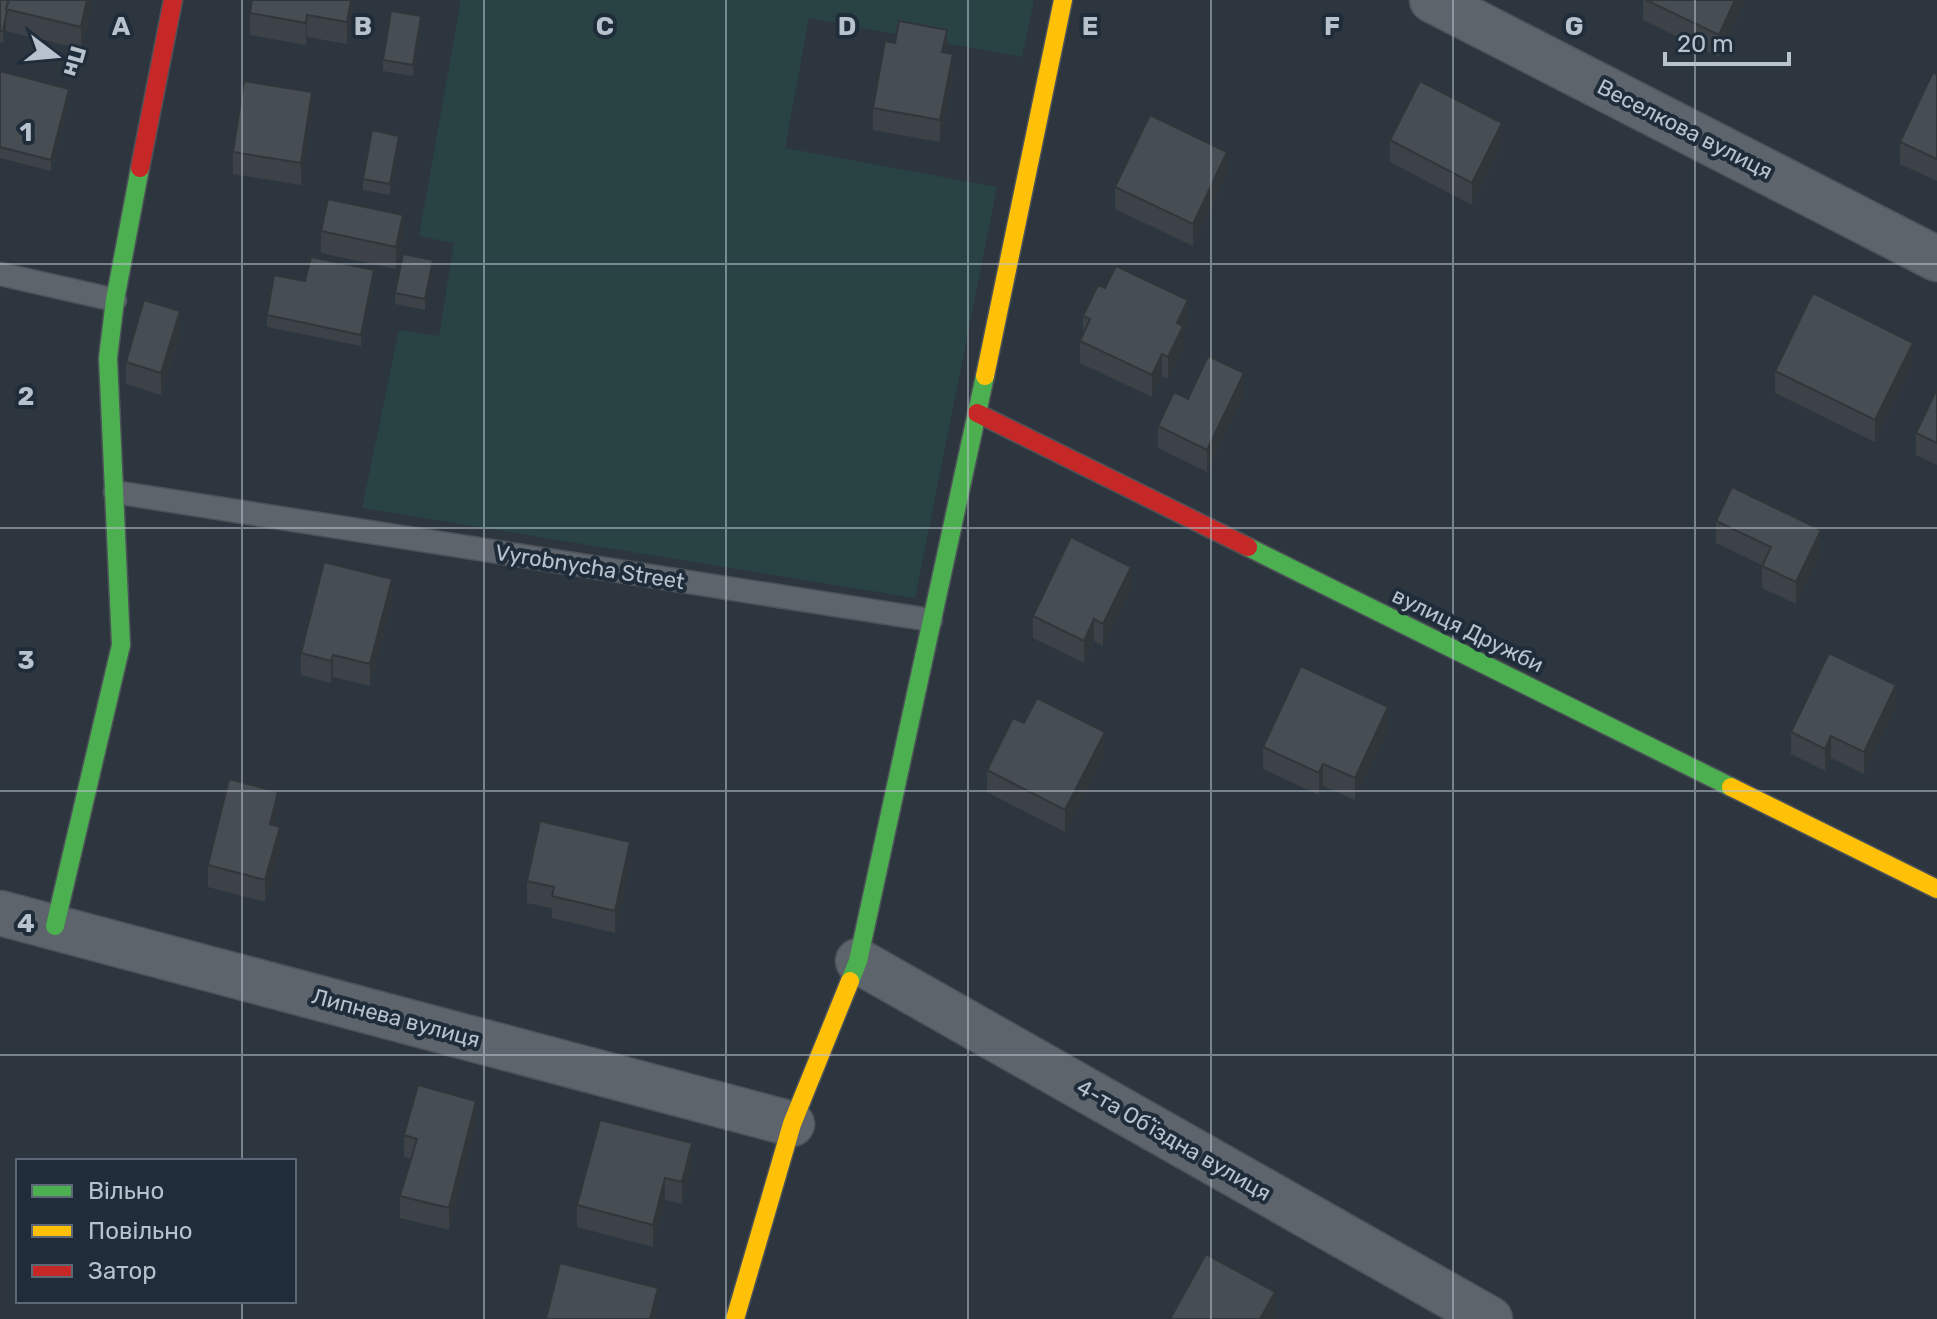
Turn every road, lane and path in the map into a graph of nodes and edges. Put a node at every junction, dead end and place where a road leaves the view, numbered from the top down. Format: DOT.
graph roads {
  1 [pos="173,0"];
  2 [pos="1063,0"];
  3 [pos="1432,0"];
  4 [pos="1937,259"];
  5 [pos="0,274"];
  6 [pos="115,300"];
  7 [pos="977,413"];
  8 [pos="115,492"];
  9 [pos="931,620"];
  10 [pos="1937,889"];
  11 [pos="0,913"];
  12 [pos="55,926"];
  13 [pos="858,961"];
  14 [pos="792,1124"];
  15 [pos="735,1319"];
  16 [pos="1490,1319"];
  1 -- 6 [label="street"];
  2 -- 7 [label="street"];
  3 -- 4 [label="street, Веселкова вулиця"];
  5 -- 6 [label="lane"];
  6 -- 8 [label="street"];
  7 -- 9 [label="street"];
  7 -- 10 [label="street, вулиця Дружби"];
  8 -- 9 [label="lane, Vyrobnycha Street"];
  8 -- 12 [label="street"];
  9 -- 13 [label="street"];
  11 -- 12 [label="street, Липнева вулиця"];
  12 -- 14 [label="street, Липнева вулиця"];
  13 -- 14 [label="street"];
  13 -- 16 [label="street, 4-та Обʼїздна вулиця"];
  14 -- 15 [label="street"];
}
